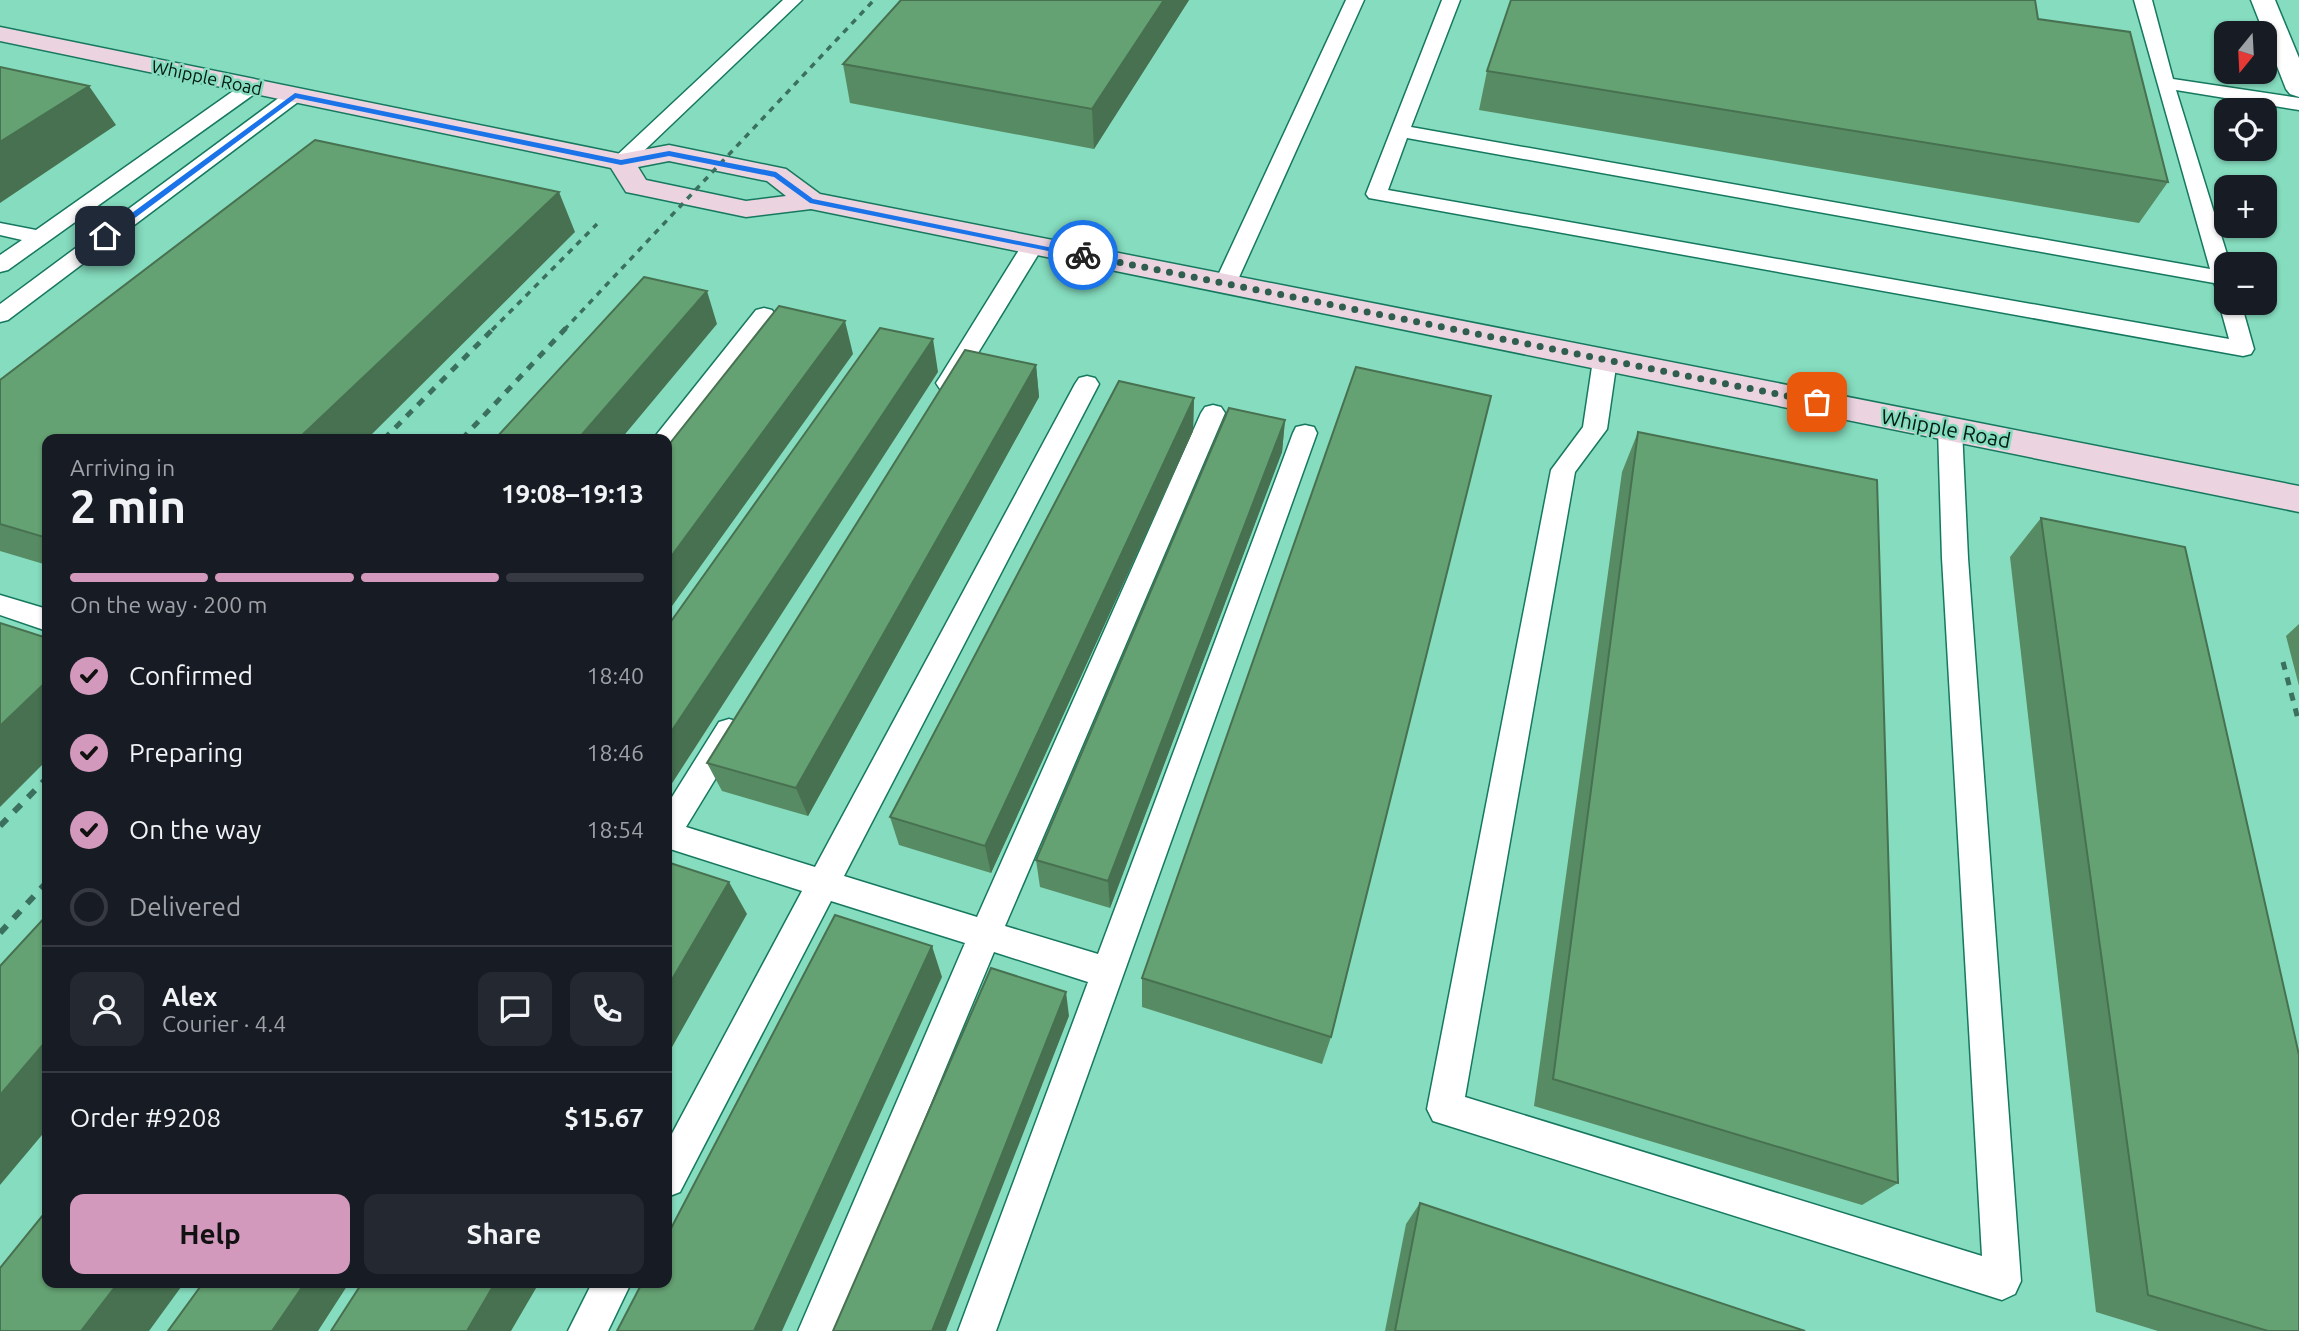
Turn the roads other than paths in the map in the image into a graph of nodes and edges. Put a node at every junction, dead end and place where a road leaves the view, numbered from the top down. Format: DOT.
graph roads {
  1 [pos="793,0"];
  2 [pos="1355,0"];
  3 [pos="1451,0"];
  4 [pos="2143,0"];
  5 [pos="2263,0"];
  6 [pos="0,34"];
  7 [pos="2165,83"];
  8 [pos="253,86"];
  9 [pos="2299,89"];
  10 [pos="295,95"];
  11 [pos="2299,104"];
  12 [pos="1401,131"];
  13 [pos="621,162"];
  14 [pos="810,201"];
  15 [pos="0,229"];
  16 [pos="39,237"];
  17 [pos="1033,245"];
  18 [pos="2216,252"];
  19 [pos="0,265"];
  20 [pos="2214,281"];
  21 [pos="1225,284"];
  22 [pos="0,315"];
  23 [pos="764,315"];
  24 [pos="2233,315"];
  25 [pos="1605,360"];
  26 [pos="1087,384"];
  27 [pos="934,405"];
  28 [pos="1213,413"];
  29 [pos="1950,429"];
  30 [pos="1305,433"];
  31 [pos="669,434"];
  32 [pos="2299,499"];
  33 [pos="0,605"];
  34 [pos="42,618"];
  35 [pos="741,713"];
  36 [pos="672,825"];
  37 [pos="672,835"];
  38 [pos="822,884"];
  39 [pos="985,935"];
  40 [pos="1108,973"];
  41 [pos="672,1169"];
  42 [pos="609,1288"];
  43 [pos="587,1331"];
  44 [pos="817,1331"];
  45 [pos="977,1331"];
  1 -- 13 [label="lane"];
  2 -- 21 [label="lane"];
  3 -- 12 [label="lane"];
  4 -- 7 [label="lane"];
  5 -- 9 [label="street"];
  6 -- 8 [label="main road, Whipple Road"];
  7 -- 11 [label="lane"];
  7 -- 18 [label="lane"];
  8 -- 10 [label="main road, Whipple Road"];
  8 -- 16 [label="lane"];
  10 -- 13 [label="main road, Whipple Road"];
  10 -- 22 [label="lane"];
  12 -- 20 [label="lane"];
  12 -- 24 [label="lane"];
  13 -- 14 [label="main road, Whipple Road"];
  13 -- 14 [label="main road, Whipple Road"];
  14 -- 17 [label="main road, Whipple Road"];
  15 -- 16 [label="lane"];
  16 -- 19 [label="lane"];
  17 -- 21 [label="main road, Whipple Road"];
  17 -- 27 [label="lane"];
  21 -- 25 [label="main road, Whipple Road"];
  23 -- 31 [label="lane"];
  25 -- 29 [label="main road, Whipple Road"];
  25 -- 29 [label="lane"];
  26 -- 38 [label="lane"];
  28 -- 39 [label="lane"];
  29 -- 32 [label="main road, Whipple Road"];
  30 -- 40 [label="lane"];
  33 -- 34 [label="lane"];
  35 -- 36 [label="lane"];
  37 -- 38 [label="lane"];
  38 -- 39 [label="lane"];
  38 -- 41 [label="lane"];
  39 -- 40 [label="lane"];
  39 -- 44 [label="lane"];
  40 -- 45 [label="lane"];
  42 -- 43 [label="lane"];
}
